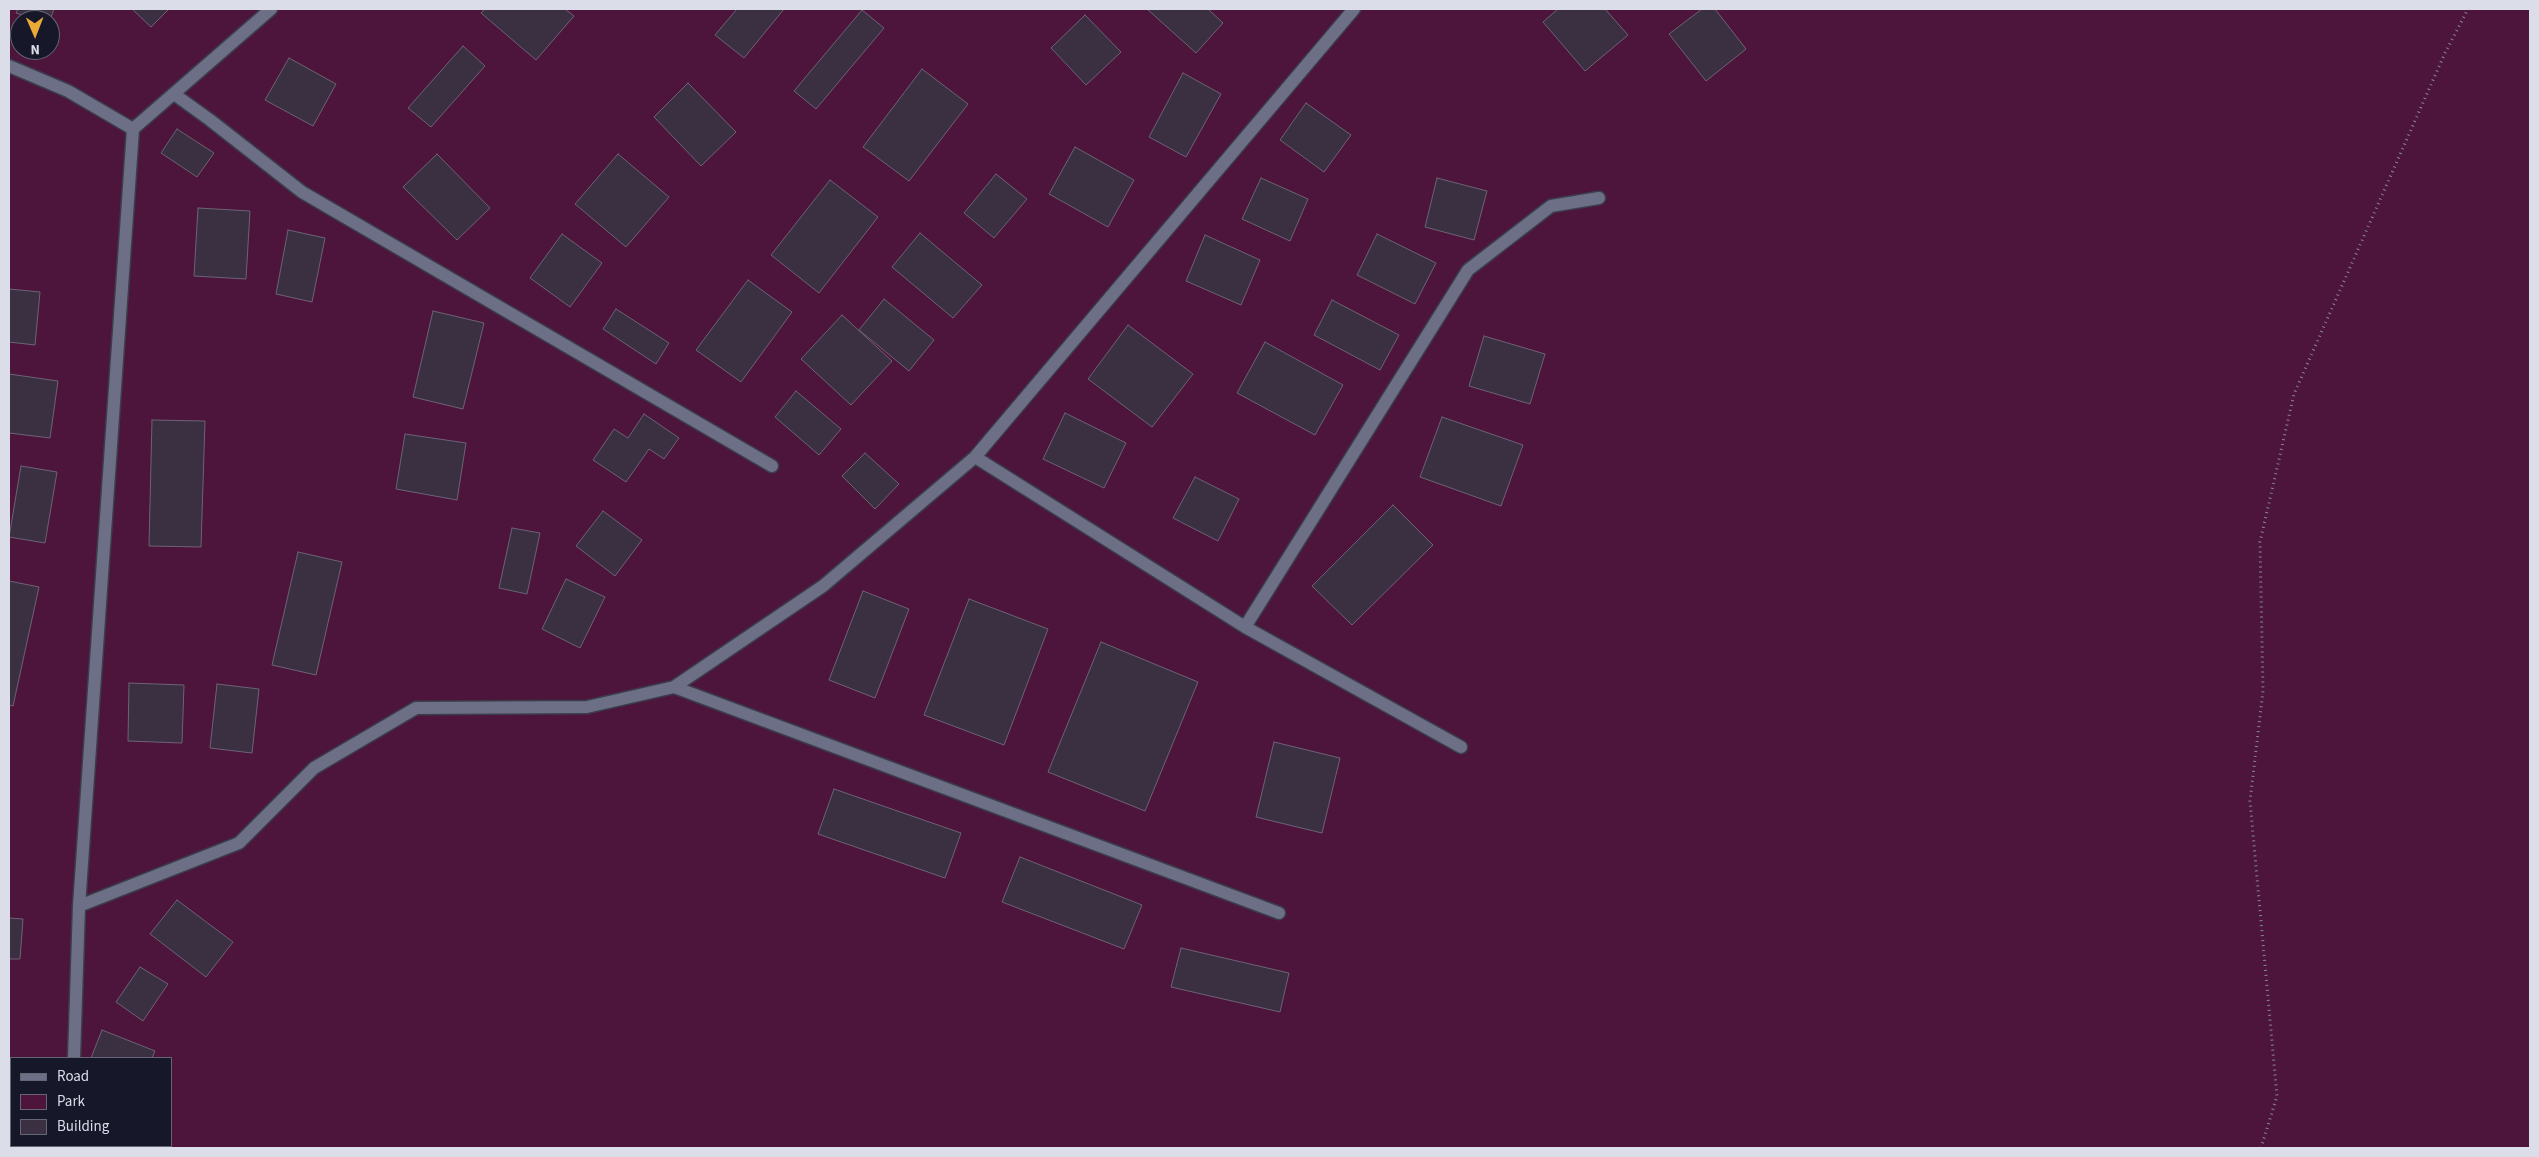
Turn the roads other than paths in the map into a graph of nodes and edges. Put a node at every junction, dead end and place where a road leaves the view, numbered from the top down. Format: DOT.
graph roads {
  1 [pos="271,9"];
  2 [pos="1354,9"];
  3 [pos="9,66"];
  4 [pos="174,94"];
  5 [pos="133,129"];
  6 [pos="1599,198"];
  7 [pos="975,457"];
  8 [pos="772,466"];
  9 [pos="1245,627"];
  10 [pos="674,687"];
  11 [pos="1461,747"];
  12 [pos="79,906"];
  13 [pos="1279,913"];
  14 [pos="74,1057"];
  1 -- 4 [label="street"];
  2 -- 7 [label="street"];
  3 -- 5 [label="street"];
  4 -- 5 [label="street"];
  4 -- 8 [label="street"];
  5 -- 12 [label="street"];
  6 -- 9 [label="street"];
  7 -- 9 [label="street"];
  7 -- 10 [label="street"];
  9 -- 11 [label="street"];
  10 -- 12 [label="street"];
  10 -- 13 [label="street"];
  12 -- 14 [label="street"];
}
